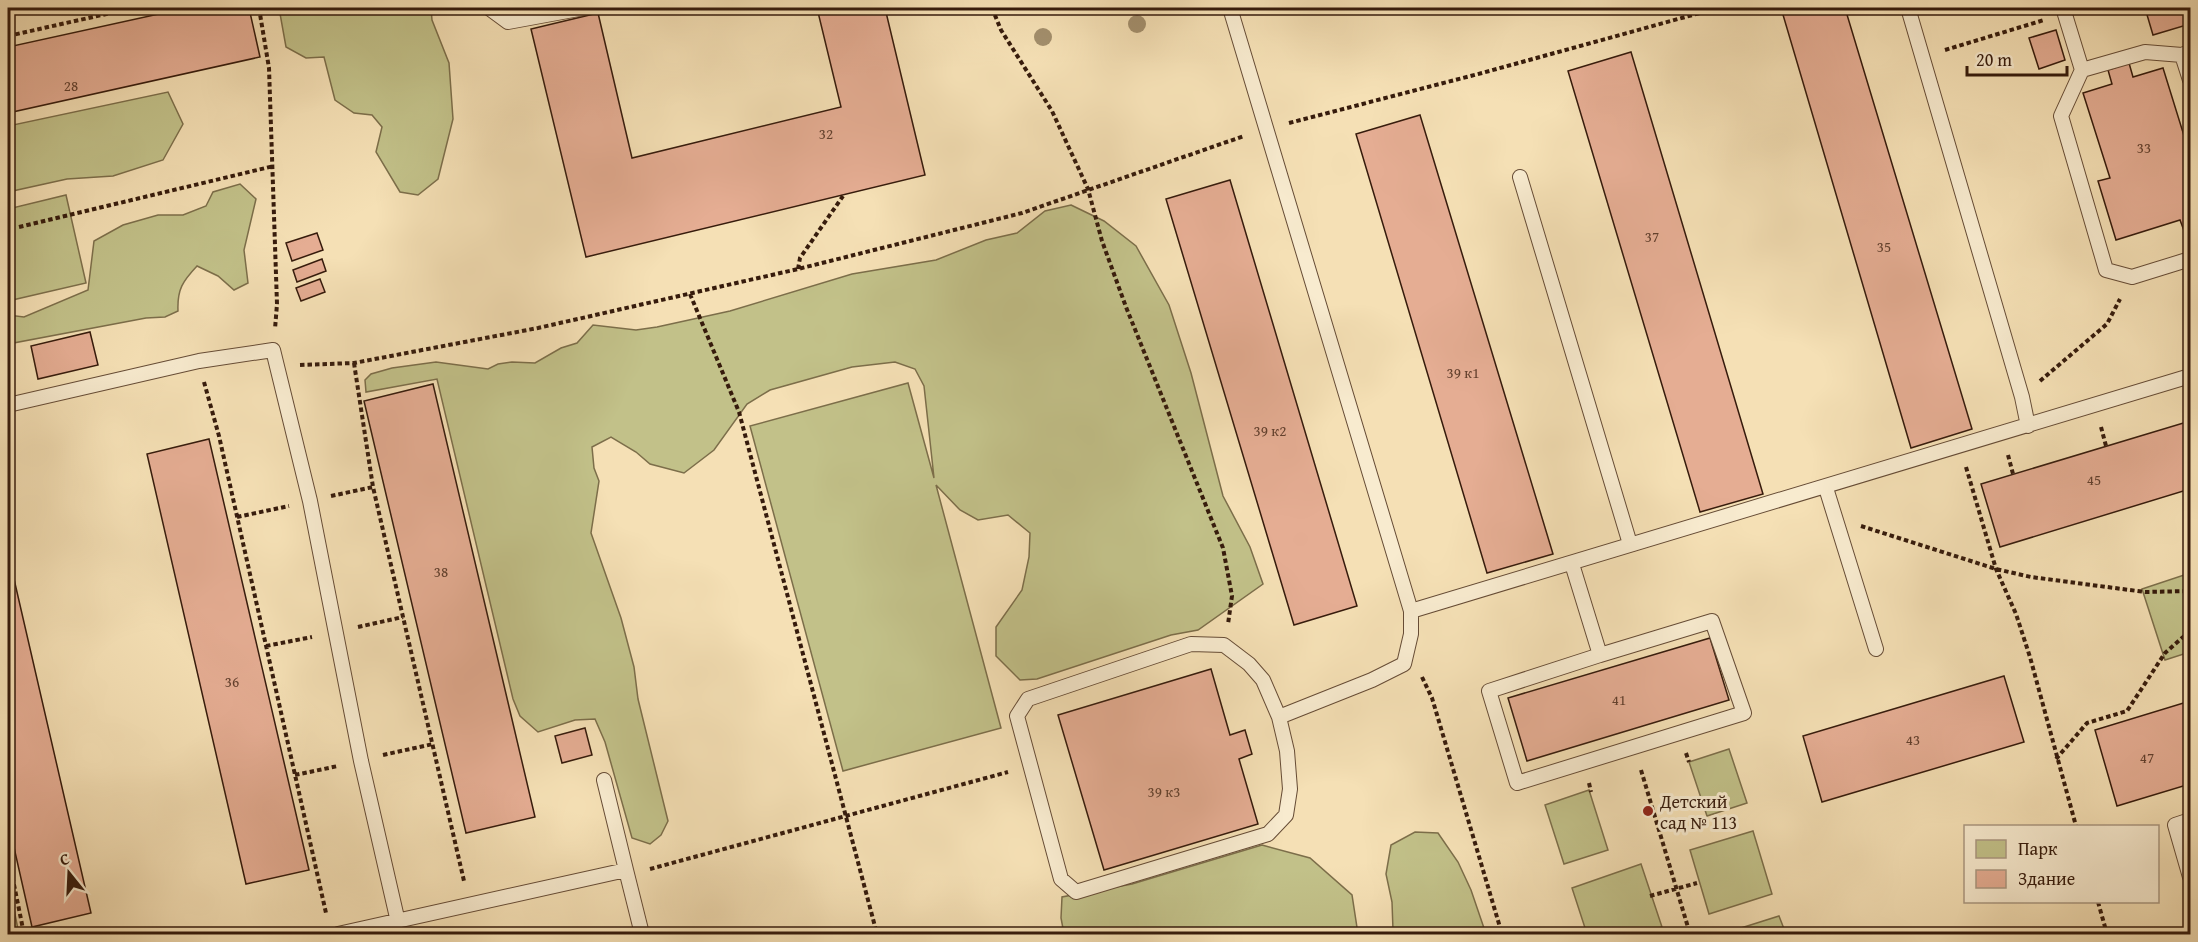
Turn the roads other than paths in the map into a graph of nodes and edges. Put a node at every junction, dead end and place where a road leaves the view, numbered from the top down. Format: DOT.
graph roads {
  1 [pos="489,8"];
  2 [pos="584,8"];
  3 [pos="1230,8"];
  4 [pos="1908,8"];
  5 [pos="2064,11"];
  6 [pos="2186,53"];
  7 [pos="2082,70"];
  8 [pos="2190,80"];
  9 [pos="1520,177"];
  10 [pos="2190,259"];
  11 [pos="2190,376"];
  12 [pos="8,405"];
  13 [pos="2028,426"];
  14 [pos="1826,488"];
  15 [pos="1630,544"];
  16 [pos="1572,564"];
  17 [pos="1411,611"];
  18 [pos="1876,649"];
  19 [pos="1600,655"];
  20 [pos="1280,717"];
  21 [pos="604,780"];
  22 [pos="2190,820"];
  23 [pos="626,870"];
  24 [pos="2190,877"];
  25 [pos="398,922"];
  26 [pos="338,934"];
  27 [pos="642,934"];
  1 -- 2 [label="lane"];
  3 -- 17 [label="lane"];
  4 -- 13 [label="lane"];
  5 -- 7 [label="lane"];
  6 -- 7 [label="lane"];
  6 -- 8 [label="lane"];
  7 -- 10 [label="lane"];
  9 -- 15 [label="lane"];
  11 -- 13 [label="lane"];
  12 -- 25 [label="lane"];
  13 -- 14 [label="lane"];
  14 -- 15 [label="lane"];
  14 -- 18 [label="lane"];
  15 -- 16 [label="lane"];
  16 -- 17 [label="lane"];
  16 -- 19 [label="lane"];
  17 -- 20 [label="lane"];
  19 -- 19 [label="lane"];
  20 -- 20 [label="lane"];
  21 -- 23 [label="lane"];
  22 -- 24 [label="lane"];
  23 -- 25 [label="lane"];
  23 -- 27 [label="lane"];
  25 -- 26 [label="lane"];
}
